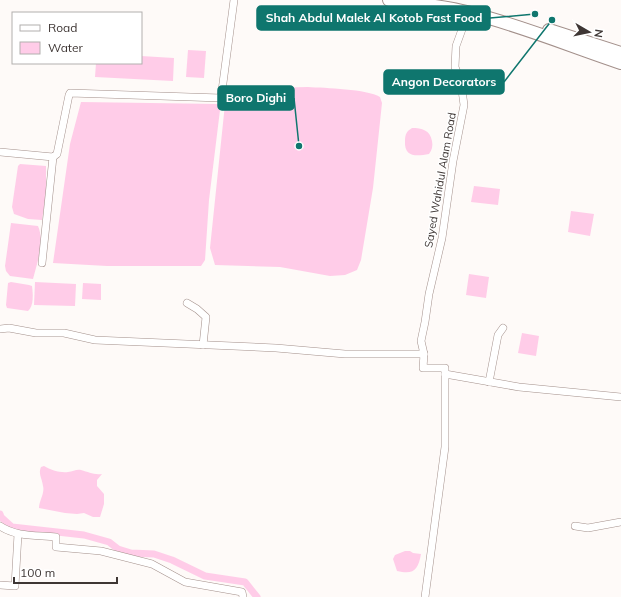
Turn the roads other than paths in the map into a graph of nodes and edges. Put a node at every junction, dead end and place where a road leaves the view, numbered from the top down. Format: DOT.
graph roads {
  1 [pos="234,0"];
  2 [pos="389,0"];
  3 [pos="440,0"];
  4 [pos="468,12"];
  5 [pos="621,53"];
  6 [pos="621,63"];
  7 [pos="0,152"];
  8 [pos="53,157"];
  9 [pos="42,263"];
  10 [pos="187,303"];
  11 [pos="503,328"];
  12 [pos="0,329"];
  13 [pos="203,345"];
  14 [pos="424,354"];
  15 [pos="445,374"];
  16 [pos="489,382"];
  17 [pos="621,397"];
  18 [pos="621,522"];
  19 [pos="0,526"];
  20 [pos="575,526"];
  21 [pos="18,534"];
  22 [pos="0,585"];
  23 [pos="243,597"];
  24 [pos="425,597"];
  1 -- 8 [label="street"];
  2 -- 4 [label="highway"];
  3 -- 5 [label="highway"];
  4 -- 6 [label="highway"];
  4 -- 14 [label="street, Sayed Wahidul Alam Road"];
  7 -- 8 [label="street"];
  8 -- 9 [label="street"];
  10 -- 13 [label="street"];
  11 -- 16 [label="street"];
  12 -- 13 [label="street"];
  13 -- 14 [label="street"];
  14 -- 15 [label="street, Sayed Wahidul Alam Road"];
  15 -- 16 [label="street"];
  15 -- 24 [label="street"];
  16 -- 17 [label="street"];
  18 -- 20 [label="street"];
  19 -- 21 [label="street"];
  21 -- 22 [label="street"];
  21 -- 23 [label="street"];
}
